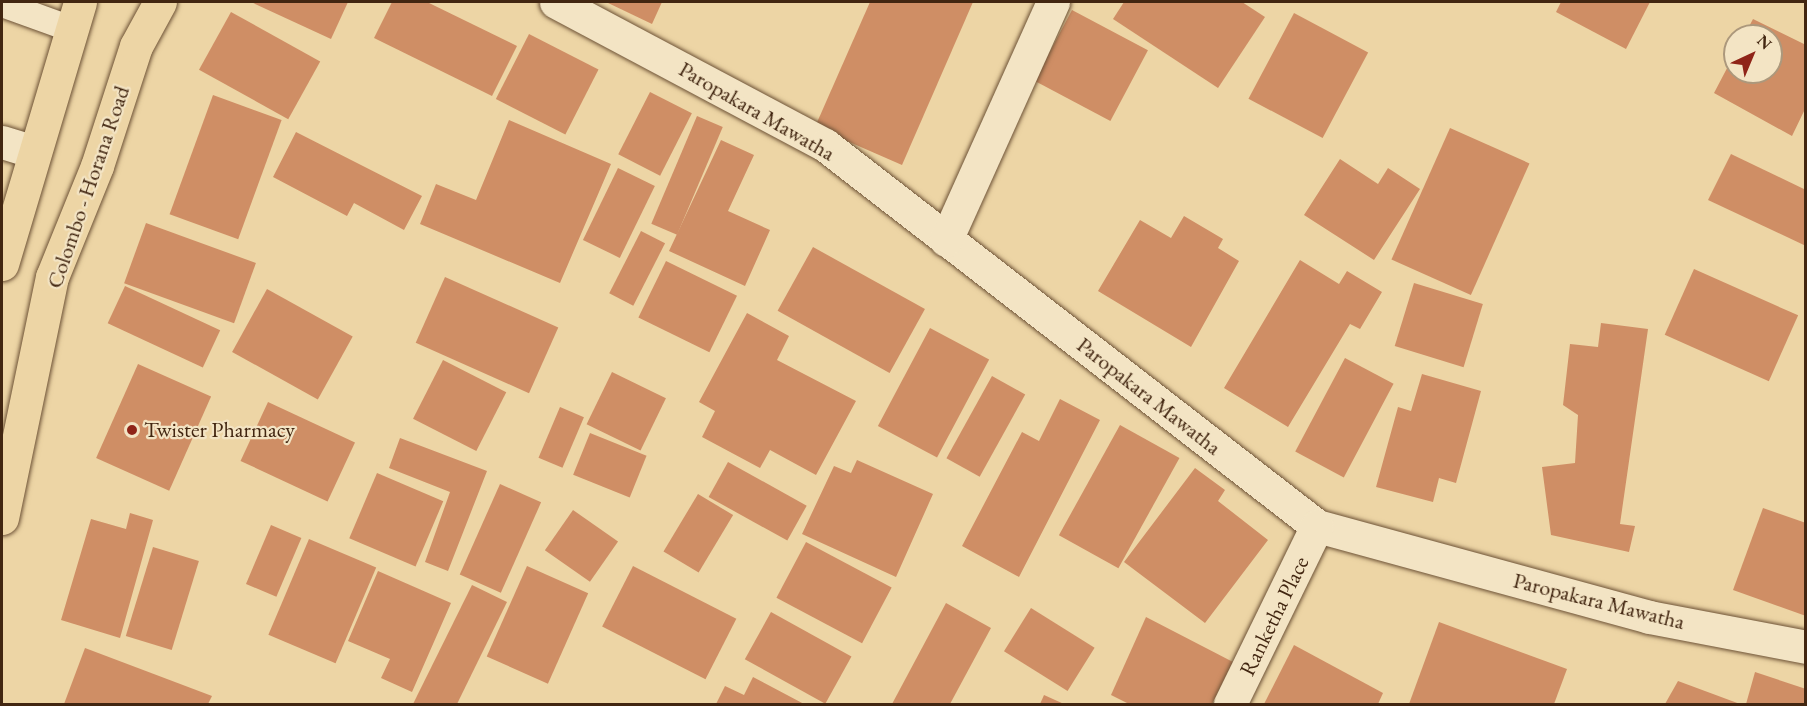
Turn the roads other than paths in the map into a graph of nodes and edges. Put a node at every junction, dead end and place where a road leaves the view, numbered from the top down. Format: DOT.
graph roads {
  1 [pos="160,2"];
  2 [pos="556,2"];
  3 [pos="1053,2"];
  4 [pos="2,4"];
  5 [pos="77,16"];
  6 [pos="2,142"];
  7 [pos="35,152"];
  8 [pos="946,240"];
  9 [pos="2,260"];
  10 [pos="2,518"];
  11 [pos="1317,526"];
  12 [pos="1806,647"];
  13 [pos="1230,705"];
  1 -- 10 [label="main road, Colombo - Horana Road"];
  2 -- 8 [label="street, Paropakara Mawatha"];
  3 -- 8 [label="street"];
  4 -- 5 [label="lane"];
  5 -- 7 [label="main road"];
  6 -- 7 [label="street"];
  7 -- 9 [label="main road"];
  8 -- 11 [label="street, Paropakara Mawatha"];
  11 -- 12 [label="street, Paropakara Mawatha"];
  11 -- 13 [label="street, Ranketha Place"];
}
